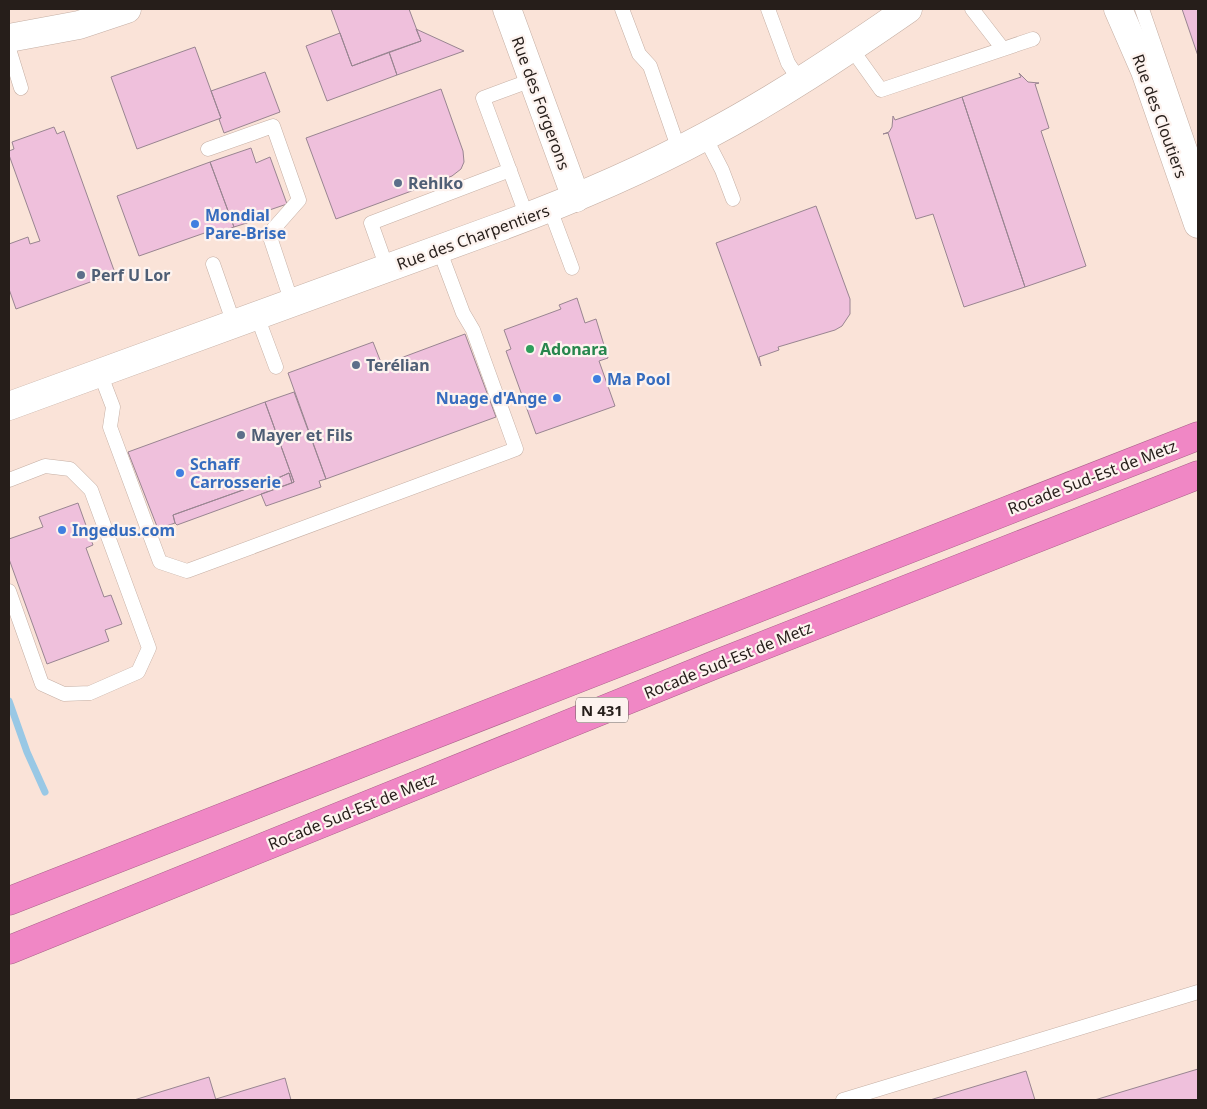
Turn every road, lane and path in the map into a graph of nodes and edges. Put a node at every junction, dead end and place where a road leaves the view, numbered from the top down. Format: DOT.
graph roads {
  1 [pos="127,9"];
  2 [pos="507,9"];
  3 [pos="622,9"];
  4 [pos="768,9"];
  5 [pos="908,9"];
  6 [pos="972,9"];
  7 [pos="1118,9"];
  8 [pos="1142,9"];
  9 [pos="9,38"];
  10 [pos="1033,39"];
  11 [pos="851,48"];
  12 [pos="9,49"];
  13 [pos="1003,49"];
  14 [pos="532,80"];
  15 [pos="800,81"];
  16 [pos="20,88"];
  17 [pos="705,137"];
  18 [pos="208,149"];
  19 [pos="679,150"];
  20 [pos="510,170"];
  21 [pos="1198,172"];
  22 [pos="576,198"];
  23 [pos="733,199"];
  24 [pos="539,213"];
  25 [pos="1198,224"];
  26 [pos="440,249"];
  27 [pos="213,264"];
  28 [pos="387,268"];
  29 [pos="572,268"];
  30 [pos="292,303"];
  31 [pos="246,320"];
  32 [pos="276,367"];
  33 [pos="100,373"];
  34 [pos="9,406"];
  35 [pos="1198,436"];
  36 [pos="1198,475"];
  37 [pos="9,478"];
  38 [pos="9,591"];
  39 [pos="46,886"];
  40 [pos="9,897"];
  41 [pos="9,901"];
  42 [pos="9,950"];
  43 [pos="1198,992"];
  44 [pos="843,1100"];
  1 -- 9 [label="street"];
  2 -- 14 [label="street, Rue des Forgerons"];
  3 -- 19 [label="lane"];
  4 -- 15 [label="lane"];
  5 -- 11 [label="street, Rue des Charpentiers"];
  6 -- 13 [label="lane"];
  7 -- 25 [label="street, Rue des Cloutiers"];
  8 -- 21 [label="lane, Rue des Cloutiers"];
  10 -- 13 [label="lane"];
  11 -- 13 [label="lane"];
  11 -- 15 [label="street, Rue des Charpentiers"];
  12 -- 16 [label="lane"];
  14 -- 20 [label="lane"];
  14 -- 22 [label="street, Rue des Forgerons"];
  15 -- 17 [label="street, Rue des Charpentiers"];
  17 -- 19 [label="street, Rue des Charpentiers"];
  17 -- 23 [label="lane"];
  18 -- 30 [label="lane"];
  19 -- 22 [label="street, Rue des Charpentiers"];
  20 -- 24 [label="lane"];
  20 -- 28 [label="lane"];
  22 -- 24 [label="street, Rue des Charpentiers"];
  24 -- 26 [label="street, Rue des Charpentiers"];
  24 -- 29 [label="lane"];
  26 -- 28 [label="street, Rue des Charpentiers"];
  26 -- 33 [label="lane"];
  27 -- 31 [label="lane"];
  28 -- 30 [label="street, Rue des Charpentiers"];
  30 -- 31 [label="street, Rue des Charpentiers"];
  31 -- 32 [label="lane"];
  31 -- 33 [label="street, Rue des Charpentiers"];
  33 -- 34 [label="street, Rue des Charpentiers"];
  35 -- 39 [label="highway, Rocade Sud-Est de Metz / N 431"];
  36 -- 42 [label="highway, Rocade Sud-Est de Metz / N 431"];
  37 -- 38 [label="lane"];
  39 -- 40 [label="highway"];
  39 -- 41 [label="highway, Rocade Sud-Est de Metz / N 431"];
  43 -- 44 [label="lane"];
}
